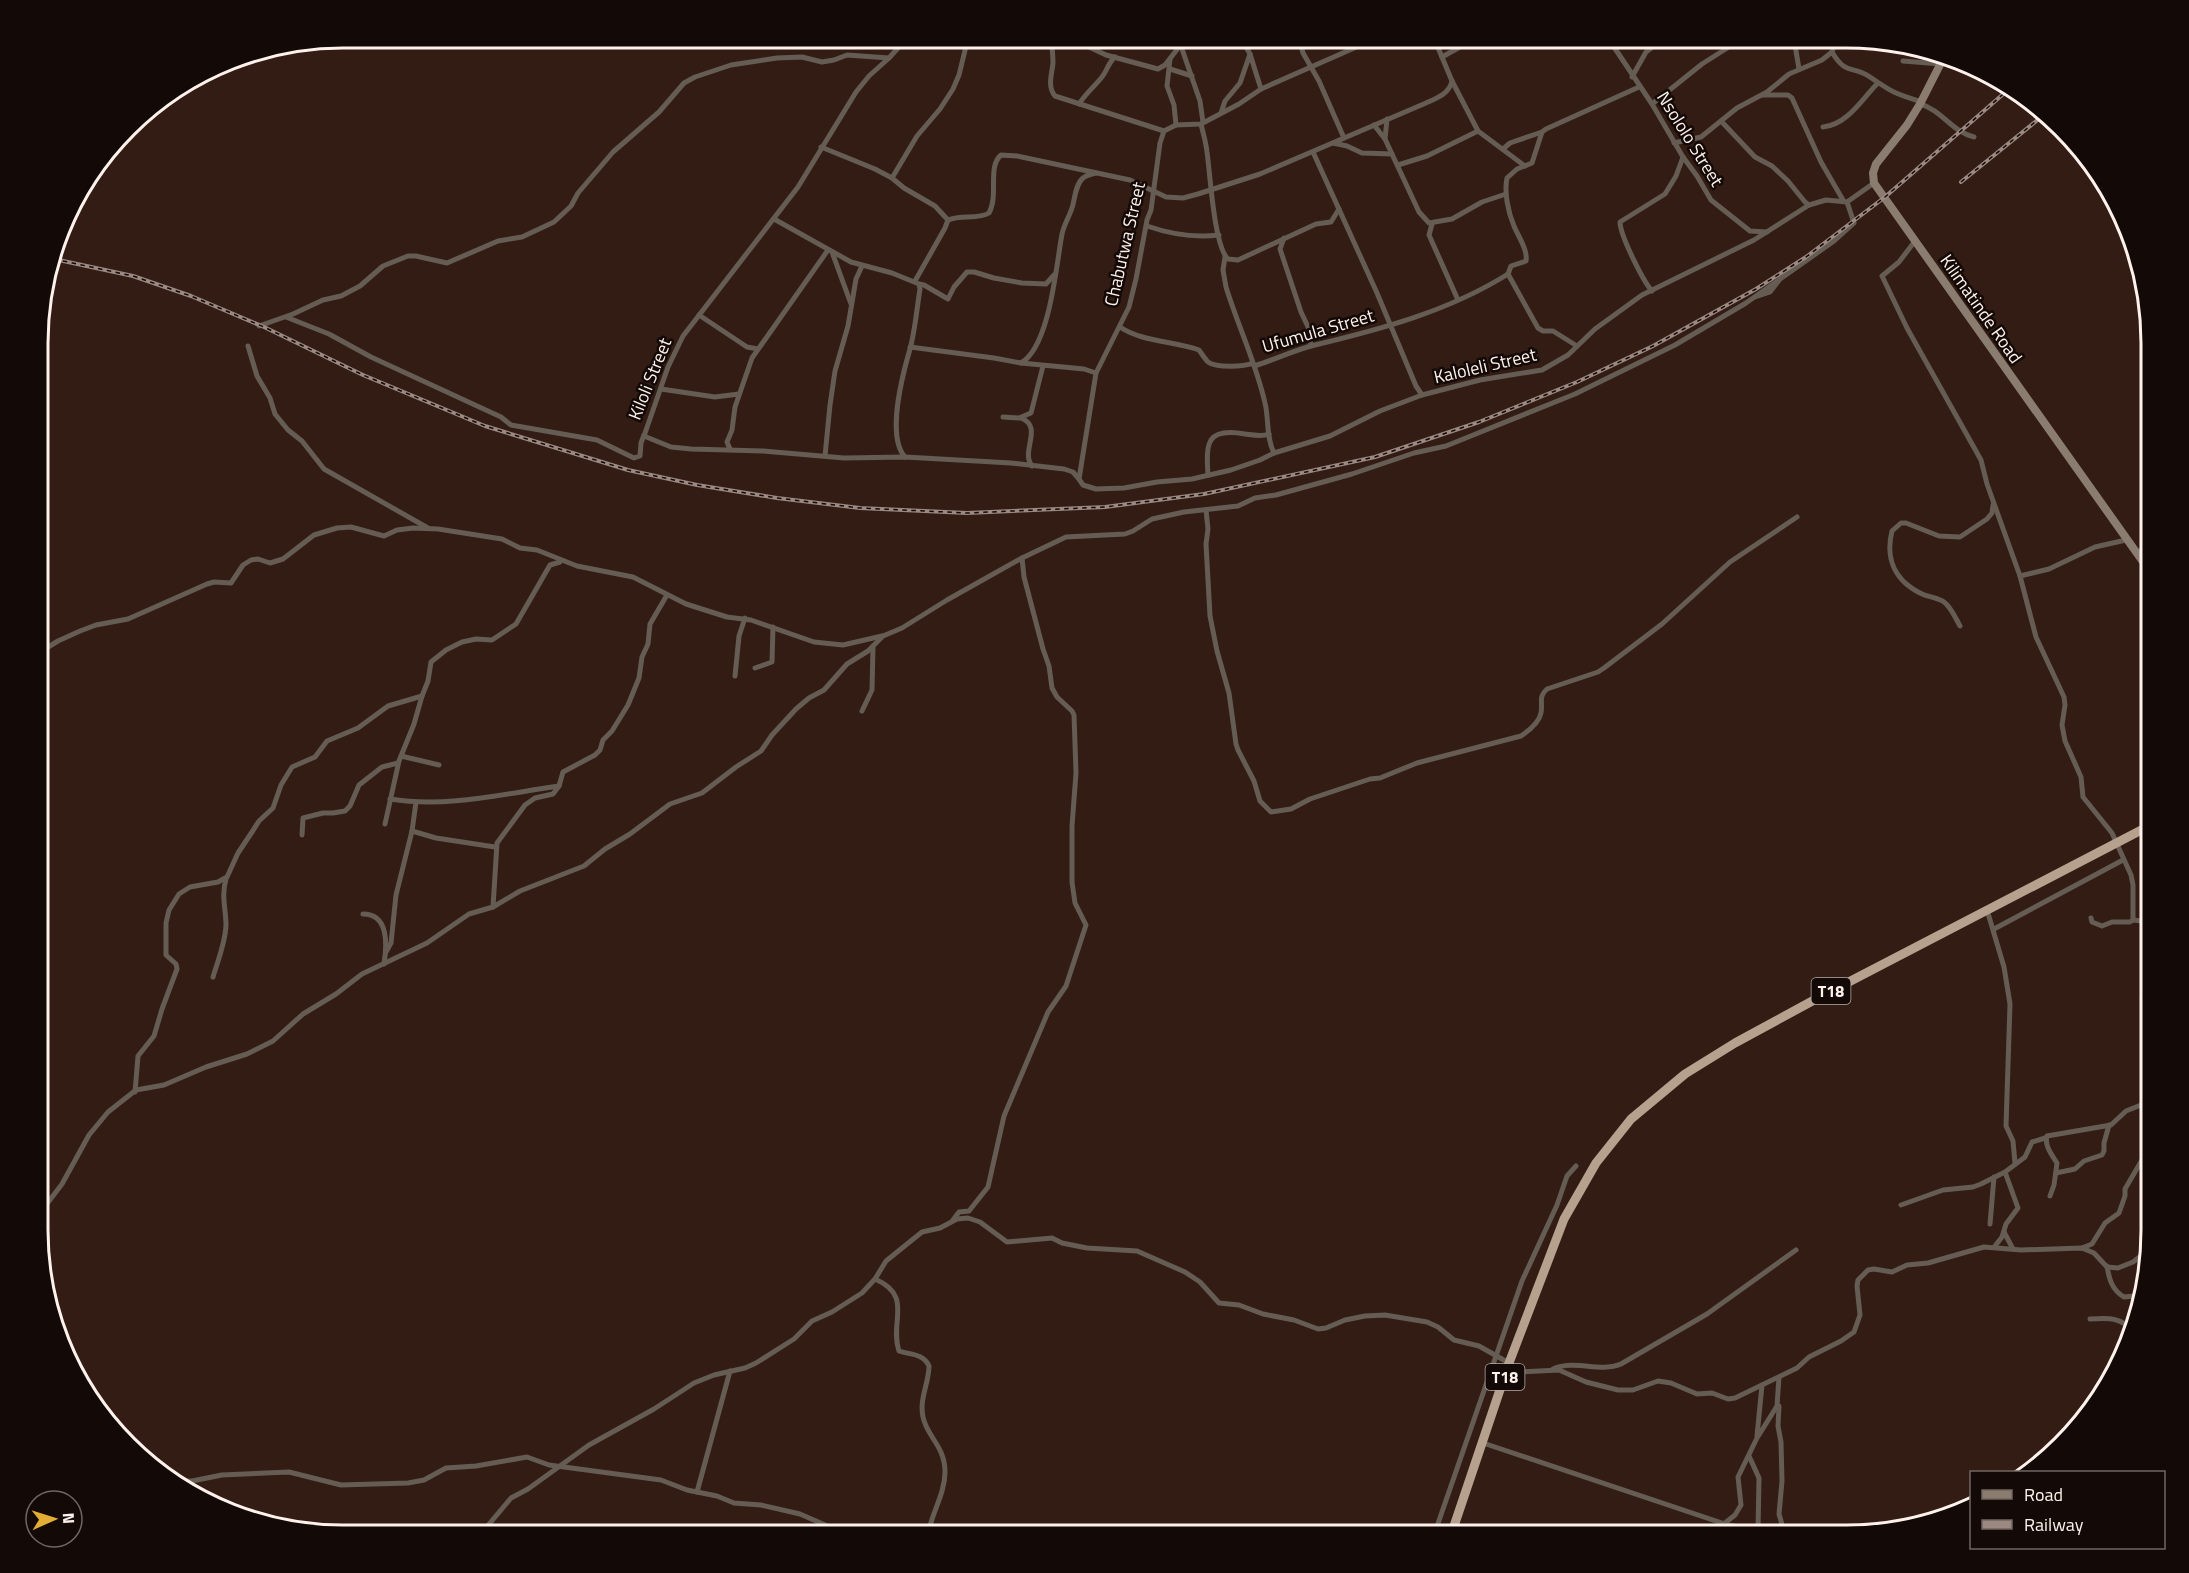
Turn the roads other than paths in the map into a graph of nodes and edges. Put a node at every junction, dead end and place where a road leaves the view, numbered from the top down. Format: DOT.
graph roads {
  1 [pos="898,48"];
  2 [pos="966,48"];
  3 [pos="1052,48"];
  4 [pos="1091,48"];
  5 [pos="1177,48"];
  6 [pos="1185,48"];
  7 [pos="1247,48"];
  8 [pos="1302,48"];
  9 [pos="1355,48"];
  10 [pos="1438,48"];
  11 [pos="1458,48"];
  12 [pos="1614,48"];
  13 [pos="1651,48"];
  14 [pos="1727,48"];
  15 [pos="1795,48"];
  16 [pos="1833,48"];
  17 [pos="1832,52"];
  18 [pos="1250,54"];
  19 [pos="1115,57"];
  20 [pos="1170,57"];
  21 [pos="1442,57"];
  22 [pos="889,58"];
  23 [pos="1903,61"];
  24 [pos="1941,64"];
  25 [pos="1312,68"];
  26 [pos="1170,69"];
  27 [pos="1798,69"];
  28 [pos="1192,76"];
  29 [pos="1632,76"];
  30 [pos="1452,81"];
  31 [pos="1877,84"];
  32 [pos="1639,87"];
  33 [pos="1261,89"];
  34 [pos="1762,94"];
  35 [pos="1921,103"];
  36 [pos="1080,104"];
  37 [pos="1652,104"];
  38 [pos="1221,113"];
  39 [pos="1387,119"];
  40 [pos="1721,121"];
  41 [pos="1202,123"];
  42 [pos="1176,125"];
  43 [pos="1374,125"];
  44 [pos="1823,127"];
  45 [pos="1164,131"];
  46 [pos="1478,131"];
  47 [pos="1542,132"];
  48 [pos="1974,137"];
  49 [pos="1344,138"];
  50 [pos="1385,139"];
  51 [pos="1332,142"];
  52 [pos="1674,142"];
  53 [pos="821,147"];
  54 [pos="1503,149"];
  55 [pos="1314,152"];
  56 [pos="1392,154"];
  57 [pos="1683,158"];
  58 [pos="1398,165"];
  59 [pos="1525,166"];
  60 [pos="1097,173"];
  61 [pos="892,178"];
  62 [pos="1874,183"];
  63 [pos="1211,190"];
  64 [pos="1153,191"];
  65 [pos="1506,194"];
  66 [pos="1845,201"];
  67 [pos="1809,205"];
  68 [pos="1339,209"];
  69 [pos="774,219"];
  70 [pos="948,220"];
  71 [pos="1331,222"];
  72 [pos="1432,224"];
  73 [pos="1147,226"];
  74 [pos="1348,231"];
  75 [pos="1767,232"];
  76 [pos="1219,235"];
  77 [pos="1284,238"];
  78 [pos="1915,241"];
  79 [pos="1269,244"];
  80 [pos="1280,249"];
  81 [pos="830,251"];
  82 [pos="1225,256"];
  83 [pos="862,266"];
  84 [pos="1508,273"];
  85 [pos="1055,274"];
  86 [pos="917,283"];
  87 [pos="1652,291"];
  88 [pos="1458,300"];
  89 [pos="851,304"];
  90 [pos="699,315"];
  91 [pos="286,317"];
  92 [pos="259,326"];
  93 [pos="1391,326"];
  94 [pos="1120,327"];
  95 [pos="248,346"];
  96 [pos="1311,346"];
  97 [pos="1577,346"];
  98 [pos="910,347"];
  99 [pos="758,349"];
  100 [pos="1021,363"];
  101 [pos="1253,364"];
  102 [pos="1042,366"];
  103 [pos="1096,373"];
  104 [pos="661,389"];
  105 [pos="738,394"];
  106 [pos="1422,395"];
  107 [pos="1003,417"];
  108 [pos="1019,418"];
  109 [pos="1269,434"];
  110 [pos="644,435"];
  111 [pos="730,450"];
  112 [pos="1274,453"];
  113 [pos="825,456"];
  114 [pos="905,456"];
  115 [pos="1032,466"];
  116 [pos="1208,476"];
  117 [pos="1079,479"];
  118 [pos="1993,501"];
  119 [pos="1206,510"];
  120 [pos="1797,517"];
  121 [pos="430,529"];
  122 [pos="2126,540"];
  123 [pos="2141,550"];
  124 [pos="2136,552"];
  125 [pos="1022,558"];
  126 [pos="2141,559"];
  127 [pos="561,562"];
  128 [pos="2020,576"];
  129 [pos="667,595"];
  130 [pos="745,618"];
  131 [pos="1960,626"];
  132 [pos="773,627"];
  133 [pos="883,636"];
  134 [pos="873,646"];
  135 [pos="48,647"];
  136 [pos="755,668"];
  137 [pos="735,676"];
  138 [pos="422,696"];
  139 [pos="862,711"];
  140 [pos="401,756"];
  141 [pos="398,763"];
  142 [pos="439,765"];
  143 [pos="559,786"];
  144 [pos="390,799"];
  145 [pos="416,802"];
  146 [pos="385,824"];
  147 [pos="2141,830"];
  148 [pos="412,831"];
  149 [pos="302,835"];
  150 [pos="2116,843"];
  151 [pos="495,847"];
  152 [pos="2123,860"];
  153 [pos="227,878"];
  154 [pos="493,907"];
  155 [pos="1988,910"];
  156 [pos="363,914"];
  157 [pos="2091,918"];
  158 [pos="2133,920"];
  159 [pos="2141,921"];
  160 [pos="1994,929"];
  161 [pos="386,952"];
  162 [pos="384,964"];
  163 [pos="213,977"];
  164 [pos="135,1092"];
  165 [pos="2141,1104"];
  166 [pos="2109,1125"];
  167 [pos="2046,1138"];
  168 [pos="2141,1162"];
  169 [pos="2015,1163"];
  170 [pos="1576,1166"];
  171 [pos="2005,1172"];
  172 [pos="2056,1173"];
  173 [pos="1994,1177"];
  174 [pos="2050,1196"];
  175 [pos="48,1202"];
  176 [pos="1901,1205"];
  177 [pos="953,1220"];
  178 [pos="1989,1224"];
  179 [pos="2004,1232"];
  180 [pos="1995,1246"];
  181 [pos="2082,1248"];
  182 [pos="2013,1249"];
  183 [pos="1796,1250"];
  184 [pos="2139,1256"];
  185 [pos="2107,1266"];
  186 [pos="875,1279"];
  187 [pos="2133,1296"];
  188 [pos="2090,1319"];
  189 [pos="2125,1324"];
  190 [pos="1495,1356"];
  191 [pos="1509,1363"];
  192 [pos="1551,1370"];
  193 [pos="730,1371"];
  194 [pos="1779,1377"];
  195 [pos="1762,1385"];
  196 [pos="1779,1402"];
  197 [pos="1757,1438"];
  198 [pos="1483,1443"];
  199 [pos="1749,1456"];
  200 [pos="561,1466"];
  201 [pos="189,1481"];
  202 [pos="697,1492"];
  203 [pos="1726,1524"];
  204 [pos="488,1525"];
  205 [pos="825,1525"];
  206 [pos="930,1525"];
  207 [pos="1438,1525"];
  208 [pos="1454,1525"];
  209 [pos="1731,1525"];
  210 [pos="1758,1525"];
  211 [pos="1784,1525"];
  1 -- 22 [label="street, Kiloli Street"];
  2 -- 61 [label="street"];
  3 -- 36 [label="street"];
  4 -- 19 [label="street"];
  5 -- 20 [label="street"];
  6 -- 28 [label="street"];
  7 -- 18 [label="street"];
  8 -- 25 [label="street"];
  9 -- 25 [label="street"];
  10 -- 21 [label="street"];
  11 -- 21 [label="street"];
  12 -- 29 [label="street, Nsololo Street"];
  13 -- 29 [label="street"];
  14 -- 37 [label="street"];
  15 -- 27 [label="street"];
  16 -- 17 [label="street"];
  17 -- 27 [label="street"];
  17 -- 31 [label="street"];
  18 -- 33 [label="street"];
  18 -- 38 [label="street"];
  19 -- 20 [label="street"];
  19 -- 36 [label="street"];
  20 -- 26 [label="street"];
  21 -- 30 [label="street"];
  22 -- 53 [label="street, Kiloli Street"];
  22 -- 91 [label="street"];
  23 -- 24 [label="street"];
  24 -- 35 [label="main road"];
  25 -- 33 [label="street"];
  25 -- 49 [label="street"];
  26 -- 28 [label="street"];
  26 -- 42 [label="street"];
  27 -- 34 [label="street"];
  28 -- 41 [label="street"];
  29 -- 32 [label="street, Nsololo Street"];
  30 -- 39 [label="street"];
  30 -- 46 [label="street"];
  31 -- 35 [label="street"];
  31 -- 44 [label="street"];
  32 -- 37 [label="street, Nsololo Street"];
  32 -- 47 [label="street"];
  33 -- 38 [label="street"];
  34 -- 40 [label="street"];
  34 -- 66 [label="street"];
  35 -- 48 [label="street"];
  35 -- 62 [label="main road"];
  36 -- 45 [label="street"];
  37 -- 52 [label="street, Nsololo Street"];
  38 -- 41 [label="street"];
  39 -- 43 [label="street"];
  39 -- 50 [label="street"];
  40 -- 52 [label="street"];
  40 -- 67 [label="street"];
  41 -- 42 [label="street"];
  41 -- 63 [label="street"];
  42 -- 45 [label="street"];
  43 -- 49 [label="street"];
  43 -- 50 [label="street"];
  45 -- 64 [label="street, Chabutwa Street"];
  46 -- 54 [label="street"];
  46 -- 58 [label="street"];
  47 -- 54 [label="street"];
  47 -- 59 [label="street"];
  49 -- 51 [label="street"];
  50 -- 56 [label="street"];
  51 -- 55 [label="street"];
  51 -- 56 [label="street"];
  52 -- 57 [label="street, Nsololo Street"];
  53 -- 61 [label="street"];
  53 -- 69 [label="street, Kiloli Street"];
  54 -- 59 [label="street"];
  55 -- 63 [label="street"];
  55 -- 68 [label="street, Kaloleli Street"];
  56 -- 58 [label="street"];
  57 -- 75 [label="street, Nsololo Street"];
  57 -- 87 [label="street"];
  58 -- 72 [label="street"];
  59 -- 65 [label="street"];
  60 -- 64 [label="street"];
  60 -- 70 [label="street"];
  60 -- 85 [label="street"];
  61 -- 70 [label="street"];
  62 -- 66 [label="street, Kaloleli Street"];
  62 -- 78 [label="main road, Kilimatinde Road"];
  63 -- 64 [label="street"];
  63 -- 76 [label="street"];
  64 -- 73 [label="street, Chabutwa Street"];
  65 -- 72 [label="street"];
  65 -- 84 [label="street, Ufumula Street"];
  66 -- 67 [label="street, Kaloleli Street"];
  66 -- 119 [label="street"];
  67 -- 75 [label="street, Kaloleli Street"];
  68 -- 71 [label="street"];
  68 -- 74 [label="street, Kaloleli Street"];
  69 -- 81 [label="street"];
  69 -- 90 [label="street, Kiloli Street"];
  70 -- 86 [label="street"];
  71 -- 74 [label="street"];
  71 -- 77 [label="street"];
  72 -- 88 [label="street"];
  73 -- 76 [label="street"];
  73 -- 94 [label="street, Chabutwa Street"];
  74 -- 93 [label="street, Kaloleli Street"];
  75 -- 87 [label="street, Kaloleli Street"];
  76 -- 82 [label="street"];
  77 -- 79 [label="street"];
  77 -- 80 [label="street"];
  78 -- 118 [label="street"];
  78 -- 122 [label="main road, Kilimatinde Road"];
  79 -- 80 [label="street"];
  79 -- 82 [label="street"];
  80 -- 96 [label="street"];
  81 -- 83 [label="street"];
  81 -- 89 [label="street"];
  81 -- 99 [label="street"];
  82 -- 101 [label="street"];
  83 -- 86 [label="street"];
  83 -- 89 [label="street"];
  84 -- 88 [label="street, Ufumula Street"];
  84 -- 97 [label="street"];
  85 -- 86 [label="street"];
  85 -- 100 [label="street"];
  86 -- 98 [label="street"];
  87 -- 97 [label="street, Kaloleli Street"];
  88 -- 93 [label="street, Ufumula Street"];
  89 -- 113 [label="street"];
  90 -- 99 [label="street"];
  90 -- 104 [label="street, Kiloli Street"];
  91 -- 92 [label="street"];
  91 -- 110 [label="street"];
  93 -- 96 [label="street, Ufumula Street"];
  93 -- 106 [label="street, Kaloleli Street"];
  94 -- 101 [label="street, Ufumula Street"];
  94 -- 103 [label="street, Chabutwa Street"];
  95 -- 121 [label="street"];
  96 -- 101 [label="street, Ufumula Street"];
  97 -- 106 [label="street, Kaloleli Street"];
  98 -- 100 [label="street"];
  98 -- 114 [label="street"];
  99 -- 105 [label="street"];
  100 -- 102 [label="street"];
  101 -- 109 [label="street"];
  102 -- 103 [label="street"];
  102 -- 108 [label="street"];
  103 -- 117 [label="street, Chabutwa Street"];
  104 -- 105 [label="street"];
  104 -- 110 [label="street, Kiloli Street"];
  105 -- 111 [label="street"];
  106 -- 112 [label="street"];
  107 -- 108 [label="street"];
  108 -- 115 [label="street"];
  109 -- 112 [label="street"];
  109 -- 116 [label="street"];
  110 -- 111 [label="street, Kiloli Street"];
  111 -- 113 [label="street, Kiloli Street"];
  112 -- 116 [label="street"];
  113 -- 114 [label="street, Kiloli Street"];
  114 -- 115 [label="street, Kiloli Street"];
  115 -- 117 [label="street, Kiloli Street"];
  116 -- 117 [label="street"];
  118 -- 128 [label="street"];
  118 -- 131 [label="street"];
  119 -- 120 [label="street"];
  119 -- 125 [label="street"];
  121 -- 127 [label="street"];
  121 -- 135 [label="street"];
  122 -- 124 [label="main road, Kilimatinde Road"];
  122 -- 128 [label="street"];
  123 -- 124 [label="street"];
  124 -- 126 [label="main road, Kilimatinde Road"];
  125 -- 133 [label="street"];
  125 -- 177 [label="street"];
  127 -- 129 [label="street"];
  127 -- 138 [label="street"];
  128 -- 150 [label="street"];
  129 -- 130 [label="street"];
  129 -- 143 [label="street"];
  130 -- 132 [label="street"];
  130 -- 137 [label="street"];
  132 -- 133 [label="street"];
  132 -- 136 [label="street"];
  133 -- 134 [label="street"];
  134 -- 139 [label="street"];
  134 -- 154 [label="street"];
  138 -- 140 [label="street"];
  138 -- 153 [label="street"];
  140 -- 141 [label="street"];
  140 -- 142 [label="street"];
  141 -- 144 [label="street"];
  141 -- 149 [label="street"];
  143 -- 145 [label="street"];
  143 -- 151 [label="street"];
  144 -- 145 [label="street"];
  144 -- 146 [label="street"];
  145 -- 148 [label="street"];
  147 -- 150 [label="highway, T18"];
  148 -- 151 [label="street"];
  148 -- 161 [label="street"];
  150 -- 152 [label="street"];
  150 -- 155 [label="highway, T18"];
  151 -- 154 [label="street"];
  152 -- 158 [label="street"];
  152 -- 160 [label="street"];
  153 -- 163 [label="street"];
  153 -- 164 [label="street"];
  154 -- 162 [label="street"];
  155 -- 160 [label="street"];
  155 -- 191 [label="highway, T18"];
  156 -- 161 [label="street"];
  157 -- 158 [label="street"];
  158 -- 159 [label="street"];
  160 -- 169 [label="street"];
  161 -- 162 [label="street"];
  162 -- 164 [label="street"];
  164 -- 175 [label="street"];
  165 -- 166 [label="street"];
  166 -- 167 [label="street"];
  166 -- 172 [label="street"];
  167 -- 169 [label="street"];
  167 -- 172 [label="street"];
  168 -- 181 [label="street"];
  169 -- 171 [label="street"];
  170 -- 190 [label="street"];
  171 -- 173 [label="street"];
  171 -- 179 [label="street"];
  172 -- 174 [label="street"];
  173 -- 176 [label="street"];
  173 -- 178 [label="street"];
  177 -- 186 [label="street"];
  177 -- 190 [label="street"];
  179 -- 180 [label="street"];
  179 -- 182 [label="street"];
  180 -- 182 [label="street"];
  180 -- 194 [label="street"];
  181 -- 182 [label="street"];
  181 -- 185 [label="street"];
  183 -- 192 [label="street"];
  184 -- 185 [label="street"];
  185 -- 187 [label="street"];
  186 -- 193 [label="street"];
  186 -- 206 [label="street"];
  188 -- 189 [label="street"];
  190 -- 191 [label="street"];
  190 -- 207 [label="street"];
  191 -- 192 [label="street"];
  191 -- 198 [label="highway, T18"];
  192 -- 195 [label="street"];
  193 -- 200 [label="street"];
  193 -- 202 [label="street"];
  194 -- 195 [label="street"];
  194 -- 196 [label="street"];
  195 -- 197 [label="street"];
  196 -- 197 [label="street"];
  196 -- 211 [label="street"];
  197 -- 199 [label="street"];
  198 -- 203 [label="street"];
  198 -- 208 [label="highway, T18"];
  199 -- 203 [label="street"];
  199 -- 210 [label="street"];
  200 -- 201 [label="street"];
  200 -- 202 [label="street"];
  200 -- 204 [label="street"];
  202 -- 205 [label="street"];
  203 -- 209 [label="street"];
}
